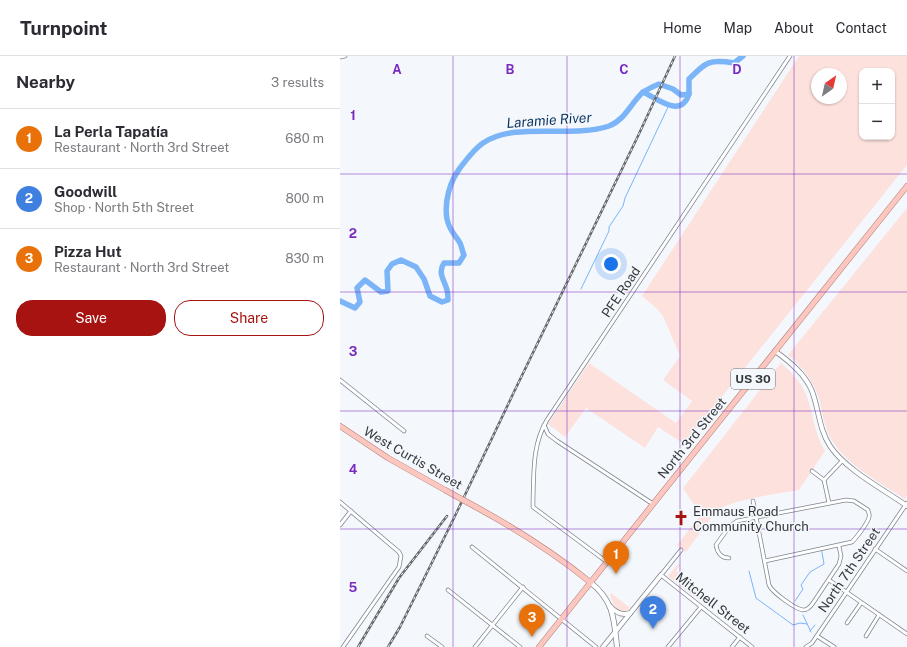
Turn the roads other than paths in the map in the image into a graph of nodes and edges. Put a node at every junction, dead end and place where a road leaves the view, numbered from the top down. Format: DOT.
graph roads {
  1 [pos="345,56"];
  2 [pos="790,56"];
  3 [pos="340,57"];
  4 [pos="907,186"];
  5 [pos="775,351"];
  6 [pos="340,380"];
  7 [pos="544,425"];
  8 [pos="340,426"];
  9 [pos="404,432"];
  10 [pos="842,461"];
  11 [pos="812,471"];
  12 [pos="824,480"];
  13 [pos="753,501"];
  14 [pos="340,502"];
  15 [pos="829,503"];
  16 [pos="653,504"];
  17 [pos="907,504"];
  18 [pos="351,511"];
  19 [pos="756,518"];
  20 [pos="340,525"];
  21 [pos="839,546"];
  22 [pos="472,547"];
  23 [pos="875,549"];
  24 [pos="681,550"];
  25 [pos="729,558"];
  26 [pos="765,560"];
  27 [pos="607,562"];
  28 [pos="907,571"];
  29 [pos="661,575"];
  30 [pos="828,580"];
  31 [pos="590,582"];
  32 [pos="522,587"];
  33 [pos="448,590"];
  34 [pos="846,592"];
  35 [pos="861,602"];
  36 [pos="610,606"];
  37 [pos="701,607"];
  38 [pos="632,612"];
  39 [pos="879,615"];
  40 [pos="562,619"];
  41 [pos="847,623"];
  42 [pos="493,625"];
  43 [pos="616,631"];
  44 [pos="907,634"];
  45 [pos="427,636"];
  46 [pos="817,636"];
  47 [pos="866,636"];
  48 [pos="740,637"];
  49 [pos="669,646"];
  50 [pos="343,647"];
  51 [pos="442,647"];
  52 [pos="475,647"];
  53 [pos="520,647"];
  54 [pos="539,647"];
  55 [pos="596,647"];
  56 [pos="603,647"];
  57 [pos="617,647"];
  58 [pos="673,647"];
  59 [pos="732,647"];
  60 [pos="752,647"];
  61 [pos="806,647"];
  62 [pos="834,647"];
  1 -- 3 [label="street"];
  2 -- 7 [label="street, PFE Road"];
  4 -- 5 [label="main road, North 3rd Street / US 30"];
  5 -- 10 [label="street"];
  5 -- 16 [label="main road, North 3rd Street / US 30"];
  6 -- 9 [label="street"];
  7 -- 16 [label="street"];
  7 -- 27 [label="street, PFE Road"];
  8 -- 31 [label="main road, West Curtis Street, bridge"];
  10 -- 12 [label="street"];
  10 -- 17 [label="street"];
  11 -- 12 [label="street"];
  12 -- 15 [label="street"];
  13 -- 19 [label="street"];
  14 -- 18 [label="street"];
  15 -- 19 [label="street"];
  15 -- 21 [label="street"];
  16 -- 27 [label="main road, North 3rd Street / US 30"];
  17 -- 23 [label="street, North 7th Street"];
  18 -- 20 [label="street"];
  18 -- 50 [label="street"];
  19 -- 25 [label="street"];
  19 -- 26 [label="street"];
  21 -- 26 [label="street"];
  21 -- 30 [label="street"];
  22 -- 32 [label="street"];
  23 -- 28 [label="street"];
  23 -- 34 [label="street, North 7th Street"];
  24 -- 29 [label="street"];
  26 -- 30 [label="street"];
  27 -- 31 [label="main road, North 3rd Street / US 30"];
  29 -- 37 [label="street, Mitchell Street"];
  29 -- 38 [label="street"];
  30 -- 34 [label="street"];
  31 -- 36 [label="main road"];
  31 -- 40 [label="main road, North 3rd Street"];
  32 -- 40 [label="street"];
  32 -- 42 [label="street"];
  33 -- 42 [label="street"];
  34 -- 35 [label="street"];
  34 -- 46 [label="street, North 7th Street"];
  35 -- 39 [label="street"];
  35 -- 41 [label="street"];
  36 -- 38 [label="street"];
  36 -- 43 [label="main road"];
  37 -- 48 [label="street, Mitchell Street"];
  37 -- 49 [label="street"];
  38 -- 43 [label="street"];
  39 -- 44 [label="street"];
  39 -- 47 [label="street"];
  40 -- 54 [label="main road, North 3rd Street"];
  40 -- 55 [label="street"];
  42 -- 52 [label="street"];
  42 -- 53 [label="street"];
  43 -- 56 [label="street"];
  43 -- 57 [label="main road"];
  45 -- 51 [label="street"];
  46 -- 61 [label="street, North 7th Street"];
  46 -- 62 [label="street"];
  48 -- 59 [label="street"];
  48 -- 60 [label="street, Mitchell Street"];
  49 -- 58 [label="street"];
}
